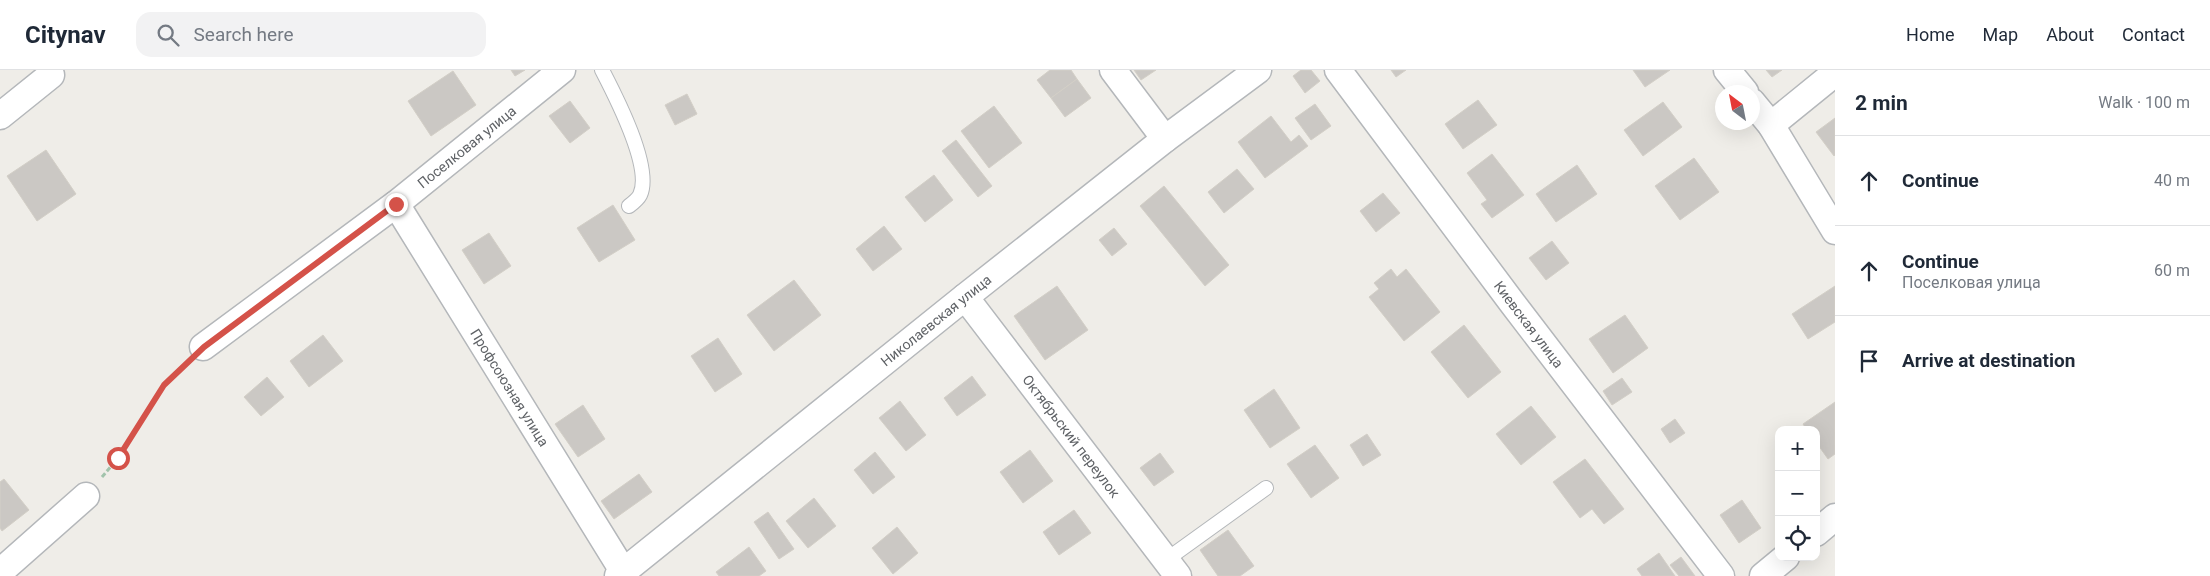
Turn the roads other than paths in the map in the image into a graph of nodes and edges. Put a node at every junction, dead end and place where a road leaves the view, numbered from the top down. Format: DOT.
graph roads {
  1 [pos="562,70"];
  2 [pos="602,70"];
  3 [pos="1113,70"];
  4 [pos="1258,70"];
  5 [pos="1338,70"];
  6 [pos="1727,70"];
  7 [pos="1835,72"];
  8 [pos="51,75"];
  9 [pos="1739,85"];
  10 [pos="1760,111"];
  11 [pos="0,116"];
  12 [pos="1771,124"];
  13 [pos="1165,139"];
  14 [pos="396,204"];
  15 [pos="629,206"];
  16 [pos="1835,231"];
  17 [pos="965,296"];
  18 [pos="204,347"];
  19 [pos="1266,488"];
  20 [pos="86,496"];
  21 [pos="1835,517"];
  22 [pos="1820,530"];
  23 [pos="1781,561"];
  24 [pos="1172,568"];
  25 [pos="0,572"];
  26 [pos="620,574"];
  27 [pos="1721,576"];
  28 [pos="1763,576"];
  1 -- 14 [label="street, Поселковая улица"];
  2 -- 15 [label="lane"];
  3 -- 13 [label="street"];
  4 -- 13 [label="street, Николаевская улица"];
  5 -- 27 [label="street, Киевская улица"];
  6 -- 9 [label="street"];
  7 -- 12 [label="street"];
  8 -- 11 [label="street"];
  10 -- 12 [label="street"];
  12 -- 16 [label="street"];
  13 -- 17 [label="street, Николаевская улица"];
  14 -- 18 [label="street, Поселковая улица"];
  14 -- 26 [label="street, Профсоюзная улица"];
  17 -- 24 [label="street, Октябрьский переулок"];
  17 -- 26 [label="street, Николаевская улица"];
  19 -- 24 [label="lane"];
  20 -- 25 [label="street"];
  21 -- 22 [label="street"];
  23 -- 28 [label="street"];
}
